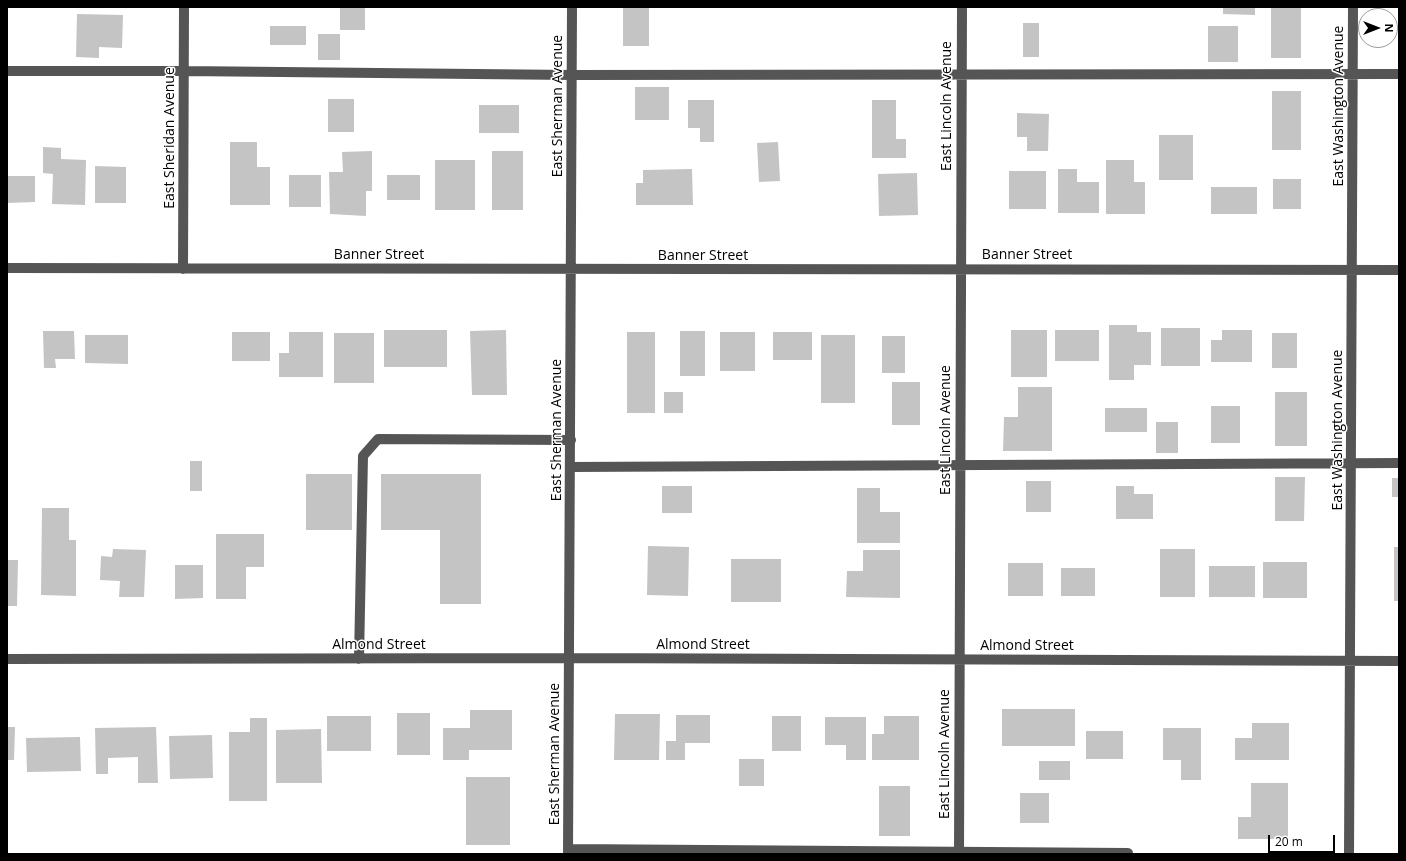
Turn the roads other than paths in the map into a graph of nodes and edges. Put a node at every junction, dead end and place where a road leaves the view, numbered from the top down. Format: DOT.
graph roads {
  1 [pos="184,7"];
  2 [pos="572,7"];
  3 [pos="962,7"];
  4 [pos="1353,7"];
  5 [pos="7,71"];
  6 [pos="184,71"];
  7 [pos="962,73"];
  8 [pos="1353,73"];
  9 [pos="1399,74"];
  10 [pos="572,75"];
  11 [pos="7,268"];
  12 [pos="183,269"];
  13 [pos="961,269"];
  14 [pos="1352,269"];
  15 [pos="571,270"];
  16 [pos="1399,270"];
  17 [pos="571,440"];
  18 [pos="1352,463"];
  19 [pos="1399,463"];
  20 [pos="960,465"];
  21 [pos="570,467"];
  22 [pos="570,658"];
  23 [pos="7,659"];
  24 [pos="359,659"];
  25 [pos="959,660"];
  26 [pos="1399,660"];
  27 [pos="1351,661"];
  28 [pos="568,851"];
  29 [pos="959,853"];
  30 [pos="1128,853"];
  31 [pos="1349,854"];
  1 -- 6 [label="street, East Sheridan Avenue"];
  2 -- 10 [label="street, East Sherman Avenue"];
  3 -- 7 [label="street, East Lincoln Avenue"];
  4 -- 8 [label="street, East Washington Avenue"];
  5 -- 6 [label="street"];
  6 -- 10 [label="street"];
  6 -- 12 [label="street, East Sheridan Avenue"];
  7 -- 8 [label="street"];
  7 -- 10 [label="street"];
  7 -- 13 [label="street, East Lincoln Avenue"];
  8 -- 9 [label="street"];
  8 -- 14 [label="street, East Washington Avenue"];
  10 -- 15 [label="street, East Sherman Avenue"];
  11 -- 12 [label="street, Banner Street"];
  12 -- 15 [label="street, Banner Street"];
  13 -- 14 [label="street, Banner Street"];
  13 -- 15 [label="street, Banner Street"];
  13 -- 20 [label="street, East Lincoln Avenue"];
  14 -- 16 [label="street, Banner Street"];
  14 -- 18 [label="street, East Washington Avenue"];
  15 -- 17 [label="street, East Sherman Avenue"];
  17 -- 21 [label="street, East Sherman Avenue"];
  17 -- 24 [label="street"];
  18 -- 19 [label="street"];
  18 -- 20 [label="street"];
  18 -- 27 [label="street, East Washington Avenue"];
  20 -- 21 [label="street"];
  20 -- 25 [label="street, East Lincoln Avenue"];
  21 -- 22 [label="street, East Sherman Avenue"];
  22 -- 24 [label="street, Almond Street"];
  22 -- 25 [label="street, Almond Street"];
  22 -- 28 [label="street, East Sherman Avenue"];
  23 -- 24 [label="street, Almond Street"];
  25 -- 27 [label="street, Almond Street"];
  25 -- 29 [label="street, East Lincoln Avenue"];
  26 -- 27 [label="street, Almond Street"];
  27 -- 31 [label="street, East Washington Avenue"];
  28 -- 29 [label="street"];
  29 -- 30 [label="street"];
}
